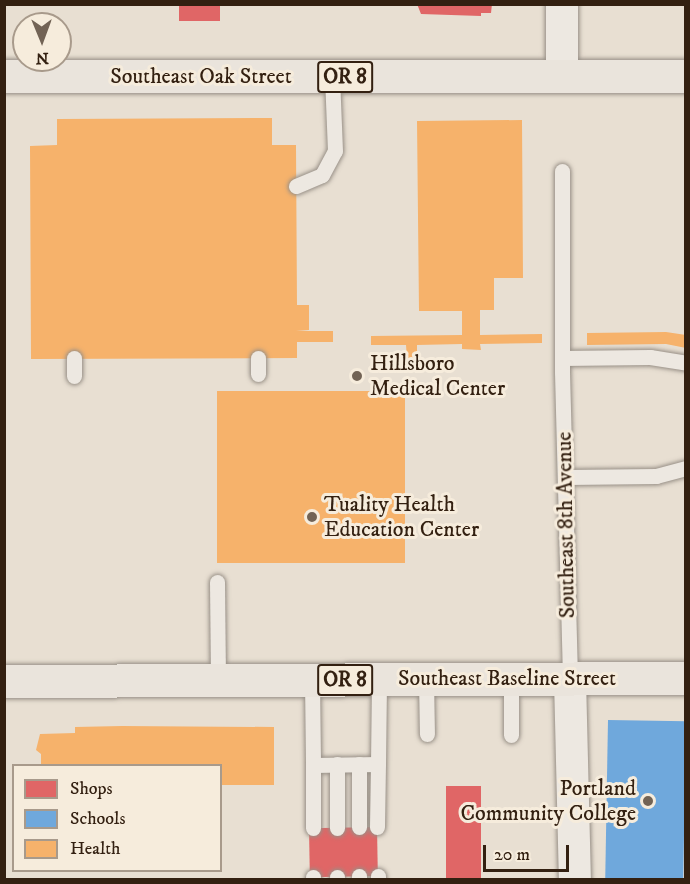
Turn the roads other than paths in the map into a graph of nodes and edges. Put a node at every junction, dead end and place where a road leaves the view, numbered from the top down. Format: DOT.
graph roads {
  1 [pos="562,4"];
  2 [pos="4,75"];
  3 [pos="686,76"];
  4 [pos="332,77"];
  5 [pos="562,77"];
  6 [pos="562,171"];
  7 [pos="296,186"];
  8 [pos="74,358"];
  9 [pos="258,358"];
  10 [pos="562,358"];
  11 [pos="686,363"];
  12 [pos="258,374"];
  13 [pos="74,376"];
  14 [pos="686,468"];
  15 [pos="567,477"];
  16 [pos="217,582"];
  17 [pos="686,678"];
  18 [pos="426,679"];
  19 [pos="511,679"];
  20 [pos="570,679"];
  21 [pos="218,680"];
  22 [pos="312,680"];
  23 [pos="379,680"];
  24 [pos="4,681"];
  25 [pos="427,734"];
  26 [pos="511,735"];
  27 [pos="337,764"];
  28 [pos="358,764"];
  29 [pos="378,764"];
  30 [pos="313,765"];
  31 [pos="378,827"];
  32 [pos="313,828"];
  33 [pos="337,828"];
  34 [pos="359,828"];
  35 [pos="575,879"];
  1 -- 5 [label="street"];
  2 -- 4 [label="highway, Southeast Oak Street / OR 8"];
  3 -- 5 [label="highway, Southeast Oak Street / OR 8"];
  4 -- 5 [label="highway, Southeast Oak Street / OR 8"];
  4 -- 7 [label="lane"];
  6 -- 10 [label="lane, Southeast 8th Avenue"];
  8 -- 13 [label="lane"];
  9 -- 12 [label="lane"];
  10 -- 11 [label="lane"];
  10 -- 15 [label="lane, Southeast 8th Avenue"];
  14 -- 15 [label="lane"];
  15 -- 20 [label="lane, Southeast 8th Avenue"];
  16 -- 21 [label="lane"];
  17 -- 20 [label="highway, Southeast Baseline Street / OR 8"];
  18 -- 19 [label="highway, Southeast Baseline Street / OR 8"];
  18 -- 23 [label="highway, Southeast Baseline Street / OR 8"];
  18 -- 25 [label="lane"];
  19 -- 20 [label="highway, Southeast Baseline Street / OR 8"];
  19 -- 26 [label="lane"];
  20 -- 35 [label="street, Southeast 8th Avenue"];
  21 -- 22 [label="highway, Southeast Baseline Street / OR 8"];
  21 -- 24 [label="highway, Southeast Baseline Street / OR 8"];
  22 -- 23 [label="highway, Southeast Baseline Street / OR 8"];
  22 -- 30 [label="lane"];
  23 -- 29 [label="lane"];
  27 -- 28 [label="lane"];
  27 -- 30 [label="lane"];
  27 -- 33 [label="lane"];
  28 -- 29 [label="lane"];
  28 -- 34 [label="lane"];
  29 -- 31 [label="lane"];
  30 -- 32 [label="lane"];
}
